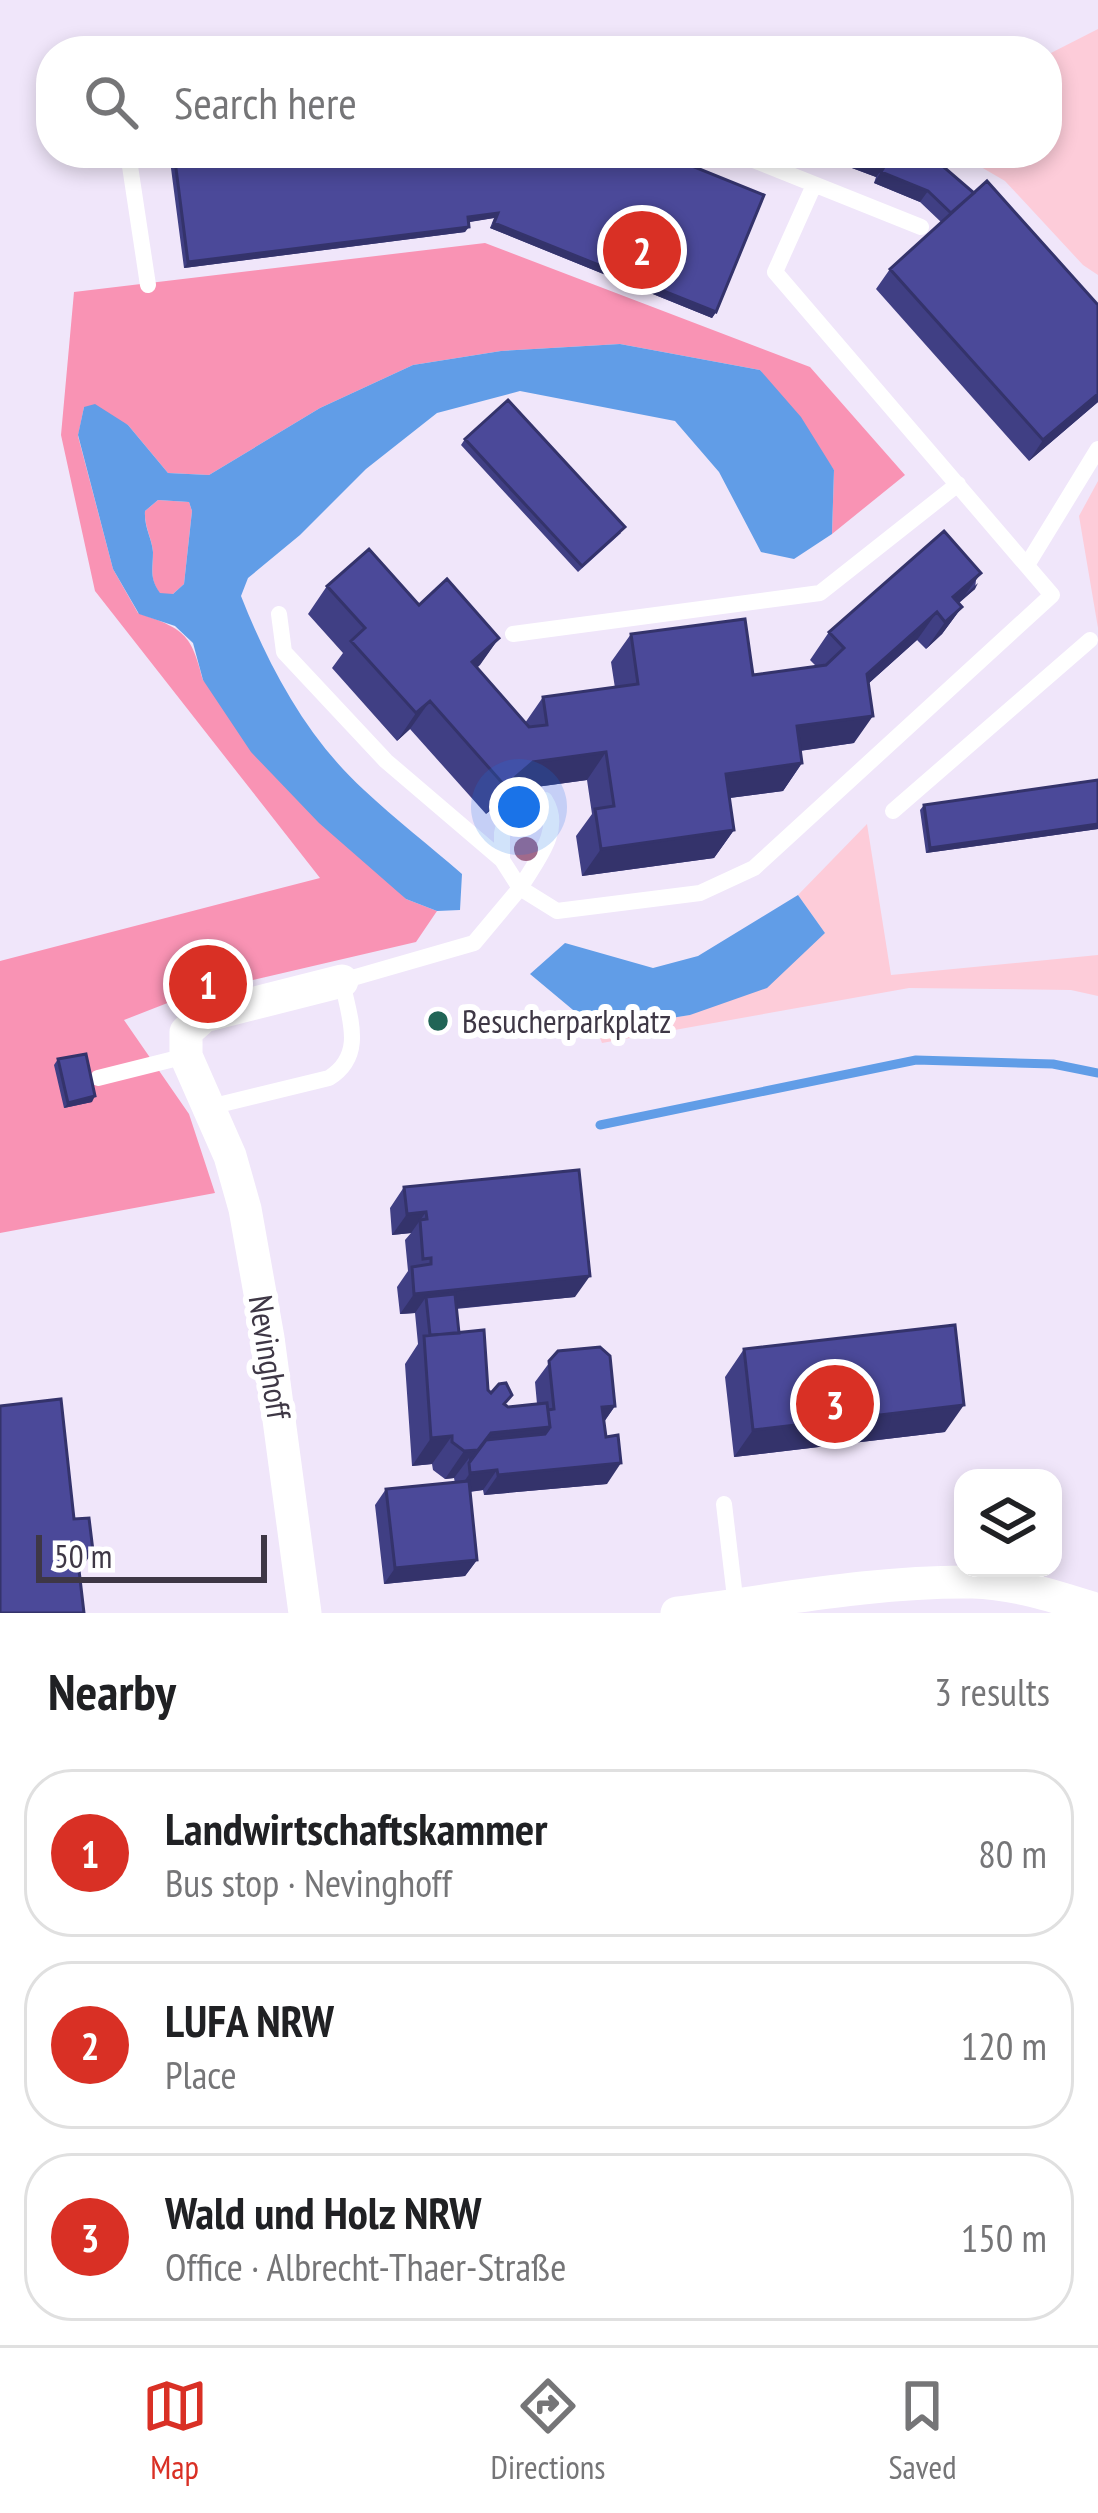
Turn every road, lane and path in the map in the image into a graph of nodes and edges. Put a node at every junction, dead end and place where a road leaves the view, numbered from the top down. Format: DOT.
graph roads {
  1 [pos="130,168"];
  2 [pos="774,168"];
  3 [pos="814,184"];
  4 [pos="921,227"];
  5 [pos="148,285"];
  6 [pos="1098,449"];
  7 [pos="958,484"];
  8 [pos="1028,565"];
  9 [pos="279,614"];
  10 [pos="513,634"];
  11 [pos="1090,640"];
  12 [pos="893,811"];
  13 [pos="502,860"];
  14 [pos="520,888"];
  15 [pos="342,981"];
  16 [pos="186,1055"];
  17 [pos="98,1078"];
  18 [pos="210,1106"];
  19 [pos="724,1504"];
  20 [pos="832,1604"];
  21 [pos="736,1606"];
  22 [pos="1098,1610"];
  23 [pos="305,1613"];
  24 [pos="677,1613"];
  1 -- 5 [label="lane"];
  2 -- 3 [label="lane"];
  3 -- 4 [label="lane"];
  3 -- 7 [label="lane"];
  6 -- 8 [label="lane"];
  7 -- 8 [label="lane"];
  7 -- 10 [label="lane"];
  8 -- 14 [label="lane"];
  9 -- 13 [label="lane"];
  11 -- 12 [label="lane"];
  13 -- 14 [label="lane"];
  13 -- 14 [label="lane"];
  14 -- 15 [label="lane"];
  15 -- 16 [label="street"];
  15 -- 18 [label="lane"];
  16 -- 17 [label="lane"];
  16 -- 18 [label="street, Nevinghoff"];
  18 -- 23 [label="street, Nevinghoff"];
  19 -- 21 [label="lane"];
  20 -- 21 [label="street"];
  20 -- 22 [label="street"];
  21 -- 24 [label="street"];
}
